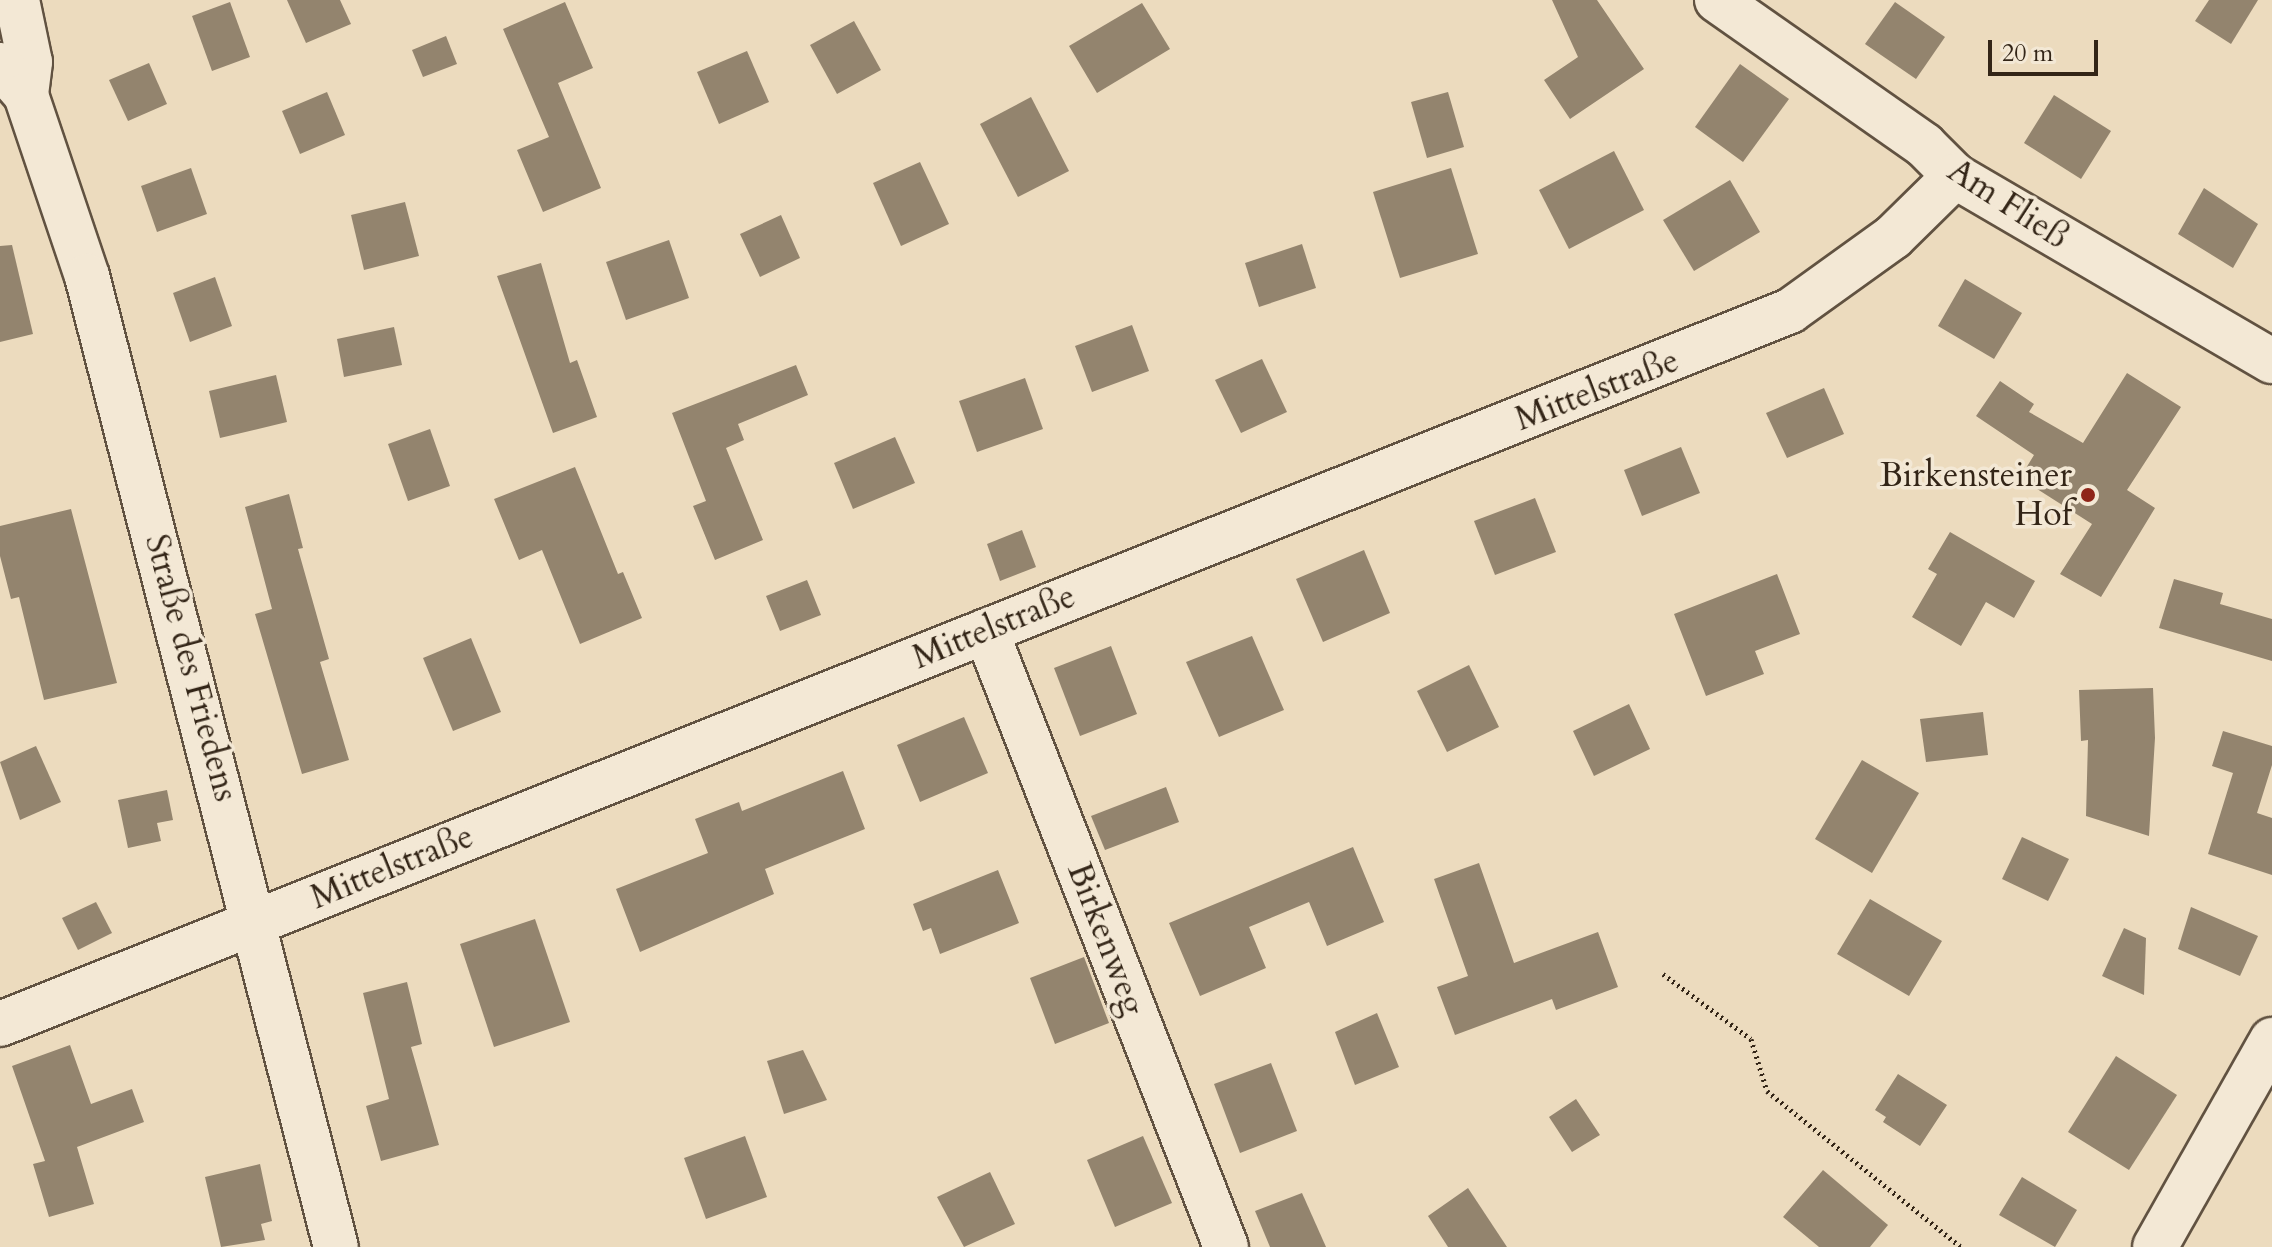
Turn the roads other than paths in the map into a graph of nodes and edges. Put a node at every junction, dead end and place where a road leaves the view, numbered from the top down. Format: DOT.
graph roads {
  1 [pos="17,0"];
  2 [pos="1717,0"];
  3 [pos="13,80"];
  4 [pos="1955,176"];
  5 [pos="2272,361"];
  6 [pos="986,631"];
  7 [pos="256,921"];
  8 [pos="0,1024"];
  9 [pos="2272,1040"];
  10 [pos="336,1247"];
  11 [pos="1226,1247"];
  12 [pos="2155,1247"];
  1 -- 3 [label="street, Straße des Friedens"];
  2 -- 4 [label="street, Am Fließ"];
  3 -- 7 [label="street, Straße des Friedens"];
  4 -- 5 [label="street, Am Fließ"];
  4 -- 6 [label="street, Mittelstraße"];
  6 -- 7 [label="street, Mittelstraße"];
  6 -- 11 [label="street, Birkenweg"];
  7 -- 8 [label="street, Mittelstraße"];
  7 -- 10 [label="street, Straße des Friedens"];
  9 -- 12 [label="street"];
}
